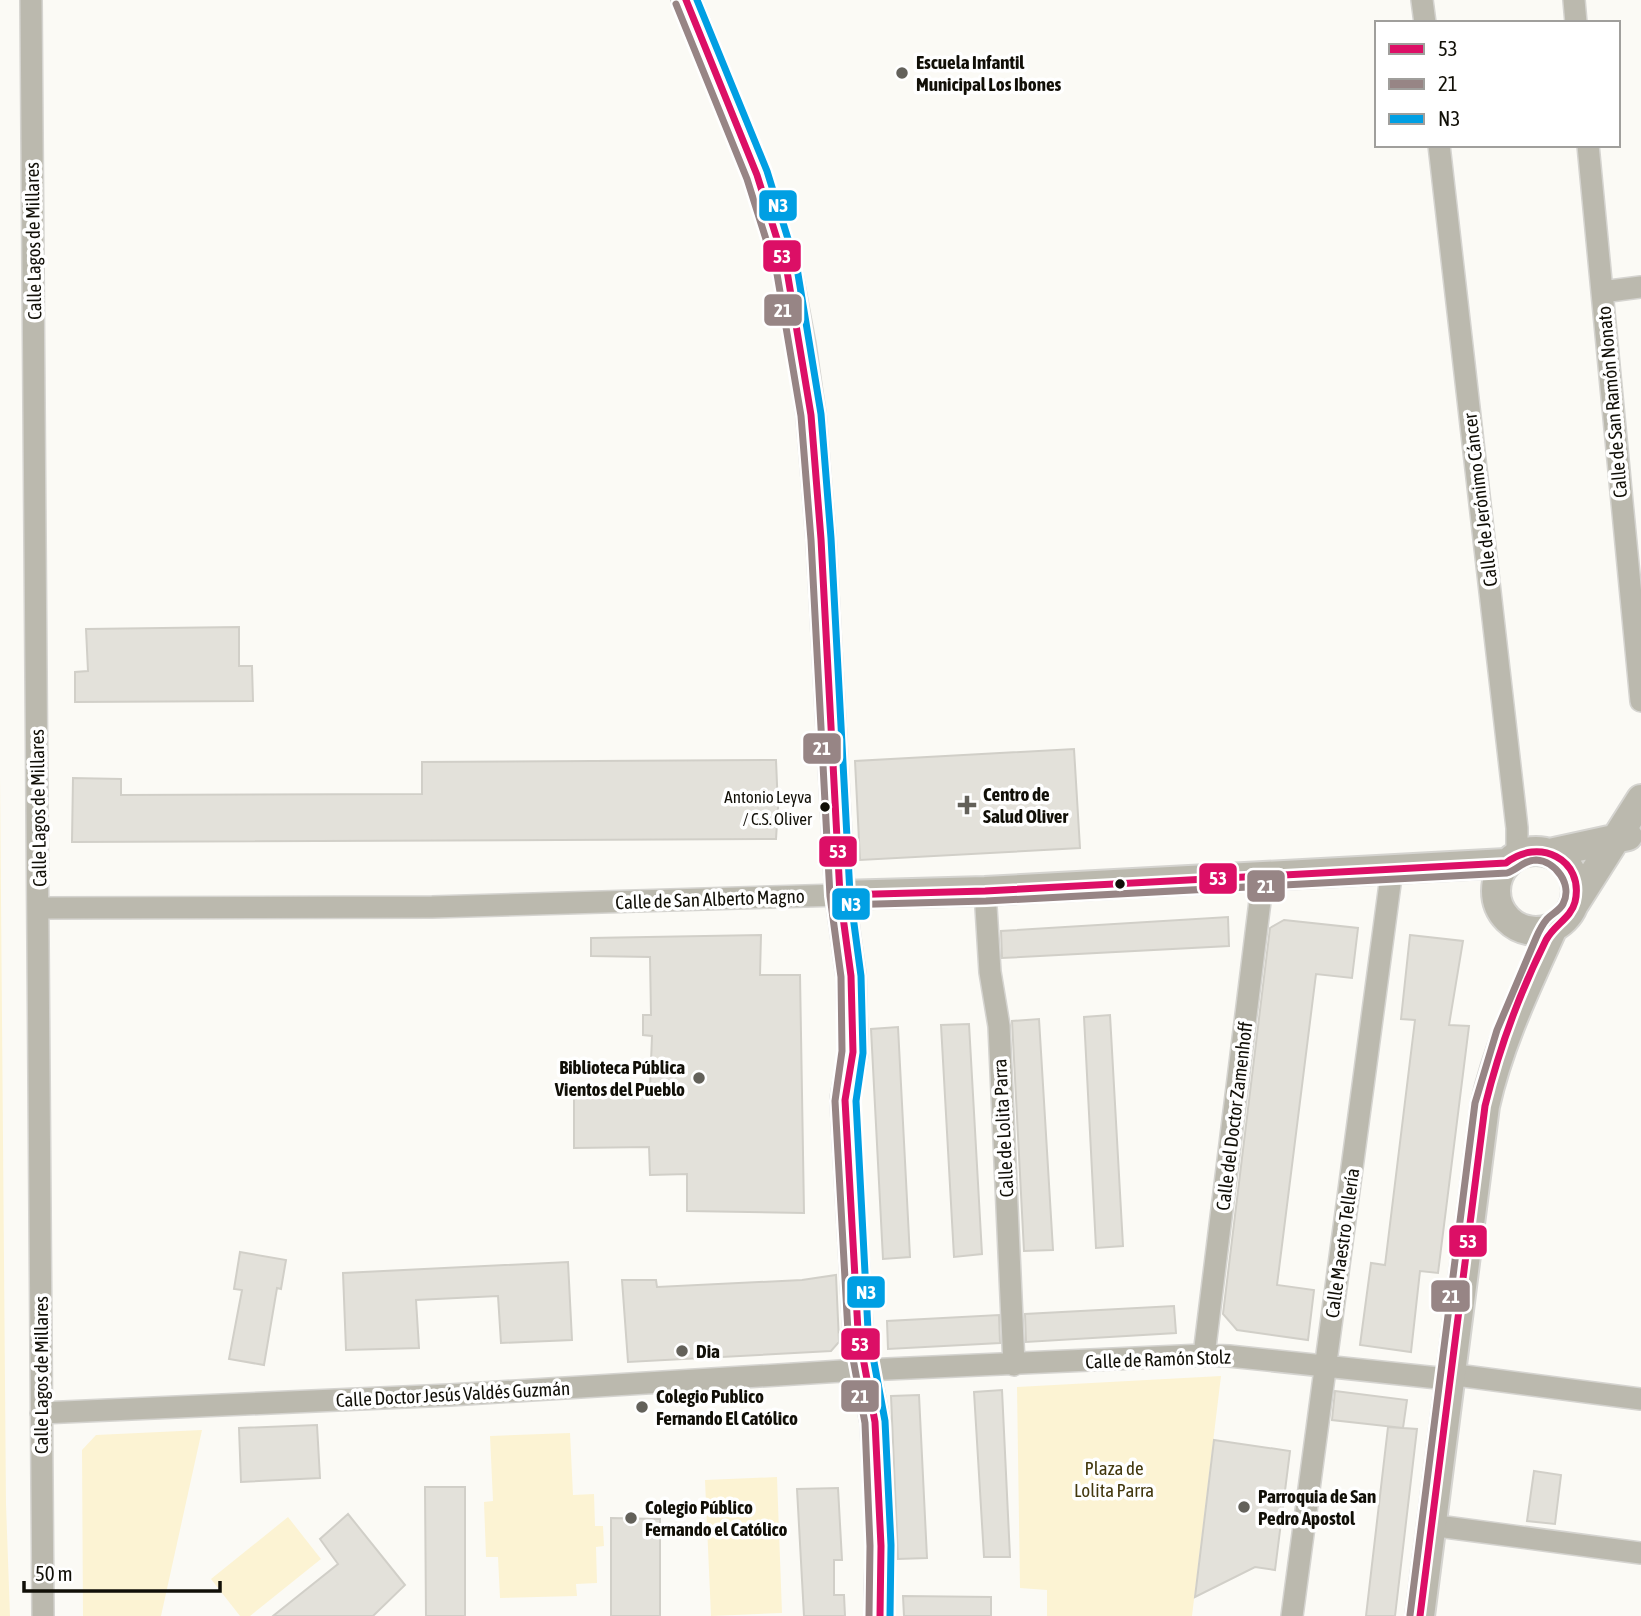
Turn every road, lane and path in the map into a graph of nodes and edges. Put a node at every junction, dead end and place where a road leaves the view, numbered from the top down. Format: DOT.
graph roads {
  1 [pos="31,0"];
  2 [pos="686,0"];
  3 [pos="1422,0"];
  4 [pos="1574,0"];
  5 [pos="1424,21"];
  6 [pos="1576,21"];
  7 [pos="1439,147"];
  8 [pos="1588,147"];
  9 [pos="1641,287"];
  10 [pos="1602,292"];
  11 [pos="1641,701"];
  12 [pos="1641,799"];
  13 [pos="1630,836"];
  14 [pos="1550,853"];
  15 [pos="1512,859"];
  16 [pos="1392,869"];
  17 [pos="1263,877"];
  18 [pos="985,891"];
  19 [pos="840,895"];
  20 [pos="1575,903"];
  21 [pos="39,908"];
  22 [pos="1553,928"];
  23 [pos="1204,1355"];
  24 [pos="1014,1365"];
  25 [pos="1325,1366"];
  26 [pos="865,1370"];
  27 [pos="1450,1376"];
  28 [pos="1641,1399"];
  29 [pos="41,1413"];
  30 [pos="1430,1525"];
  31 [pos="1641,1553"];
  32 [pos="43,1616"];
  33 [pos="880,1616"];
  34 [pos="1292,1616"];
  35 [pos="1420,1616"];
  1 -- 21 [label="street, Calle Lagos de Millares"];
  2 -- 19 [label="street"];
  3 -- 5 [label="street"];
  4 -- 6 [label="street"];
  7 -- 15 [label="street, Calle de Jerónimo Cáncer"];
  8 -- 10 [label="street, Calle de San Ramón Nonato"];
  9 -- 10 [label="street"];
  10 -- 11 [label="street, Calle de San Ramón Nonato"];
  12 -- 13 [label="street"];
  13 -- 14 [label="street"];
  13 -- 20 [label="street"];
  14 -- 15 [label="street"];
  14 -- 20 [label="street"];
  15 -- 16 [label="street, Calle de San Alberto Magno"];
  15 -- 22 [label="street"];
  16 -- 17 [label="street, Calle de San Alberto Magno"];
  16 -- 25 [label="street, Calle Maestro Tellería"];
  17 -- 18 [label="street, Calle de San Alberto Magno"];
  17 -- 23 [label="street, Calle del Doctor Zamenhoff"];
  18 -- 19 [label="street, Calle de San Alberto Magno"];
  18 -- 24 [label="street, Calle de Lolita Parra"];
  19 -- 21 [label="street, Calle de San Alberto Magno"];
  19 -- 26 [label="street"];
  20 -- 22 [label="street"];
  21 -- 29 [label="street, Calle Lagos de Millares"];
  22 -- 27 [label="street"];
  23 -- 24 [label="street, Calle de Ramón Stolz"];
  23 -- 25 [label="street, Calle de Ramón Stolz"];
  24 -- 26 [label="street, Calle de Ramón Stolz"];
  25 -- 27 [label="street, Calle de Ramón Stolz"];
  25 -- 34 [label="street, Calle Maestro Tellería"];
  26 -- 29 [label="street, Calle Doctor Jesús Valdés Guzmán"];
  26 -- 33 [label="street"];
  27 -- 28 [label="street, Calle de Ramón Stolz"];
  27 -- 30 [label="street"];
  29 -- 32 [label="street, Calle Lagos de Millares"];
  30 -- 31 [label="street"];
  30 -- 35 [label="street"];
}
